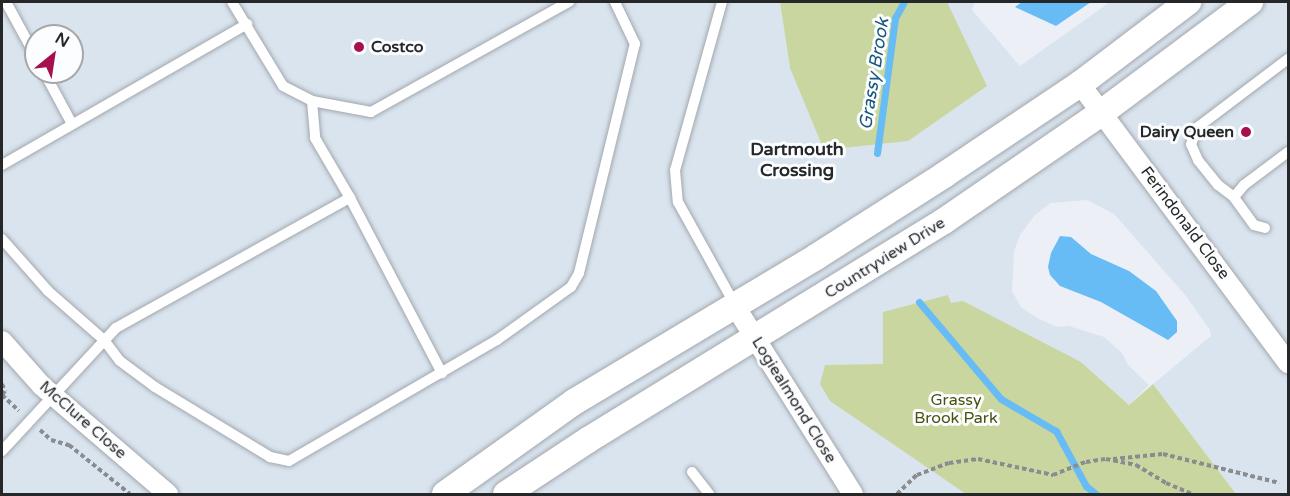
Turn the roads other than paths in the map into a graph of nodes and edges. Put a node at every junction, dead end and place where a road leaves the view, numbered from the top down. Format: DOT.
graph roads {
  1 [pos="6,2"];
  2 [pos="232,2"];
  3 [pos="569,2"];
  4 [pos="615,2"];
  5 [pos="1188,2"];
  6 [pos="1250,2"];
  7 [pos="720,5"];
  8 [pos="247,24"];
  9 [pos="24,35"];
  10 [pos="1288,58"];
  11 [pos="50,84"];
  12 [pos="1080,84"];
  13 [pos="312,101"];
  14 [pos="1101,113"];
  15 [pos="72,124"];
  16 [pos="1288,152"];
  17 [pos="2,165"];
  18 [pos="1234,197"];
  19 [pos="350,198"];
  20 [pos="1265,228"];
  21 [pos="2,239"];
  22 [pos="735,306"];
  23 [pos="755,339"];
  24 [pos="104,340"];
  25 [pos="2,341"];
  26 [pos="1286,356"];
  27 [pos="442,373"];
  28 [pos="52,395"];
  29 [pos="2,451"];
  30 [pos="692,472"];
  31 [pos="168,495"];
  32 [pos="445,495"];
  33 [pos="506,495"];
  34 [pos="709,495"];
  35 [pos="853,495"];
  1 -- 9 [label="lane"];
  2 -- 8 [label="lane"];
  3 -- 13 [label="lane"];
  4 -- 27 [label="lane"];
  5 -- 12 [label="street"];
  6 -- 14 [label="street, Countryview Drive"];
  7 -- 22 [label="lane"];
  8 -- 13 [label="lane"];
  8 -- 15 [label="lane"];
  10 -- 18 [label="lane"];
  11 -- 15 [label="lane"];
  12 -- 14 [label="street, Ferindonald Close"];
  12 -- 22 [label="street"];
  13 -- 19 [label="lane"];
  14 -- 23 [label="street, Countryview Drive"];
  14 -- 26 [label="street, Ferindonald Close"];
  15 -- 17 [label="lane"];
  16 -- 18 [label="lane"];
  18 -- 20 [label="lane"];
  19 -- 24 [label="lane"];
  19 -- 27 [label="lane"];
  21 -- 24 [label="lane"];
  22 -- 23 [label="street, Logiealmond Close"];
  22 -- 32 [label="street"];
  23 -- 33 [label="street, Countryview Drive"];
  23 -- 35 [label="street, Logiealmond Close"];
  24 -- 27 [label="lane"];
  24 -- 28 [label="lane"];
  25 -- 28 [label="street, McClure Close"];
  28 -- 29 [label="lane"];
  28 -- 31 [label="street, McClure Close"];
  30 -- 34 [label="lane"];
}
